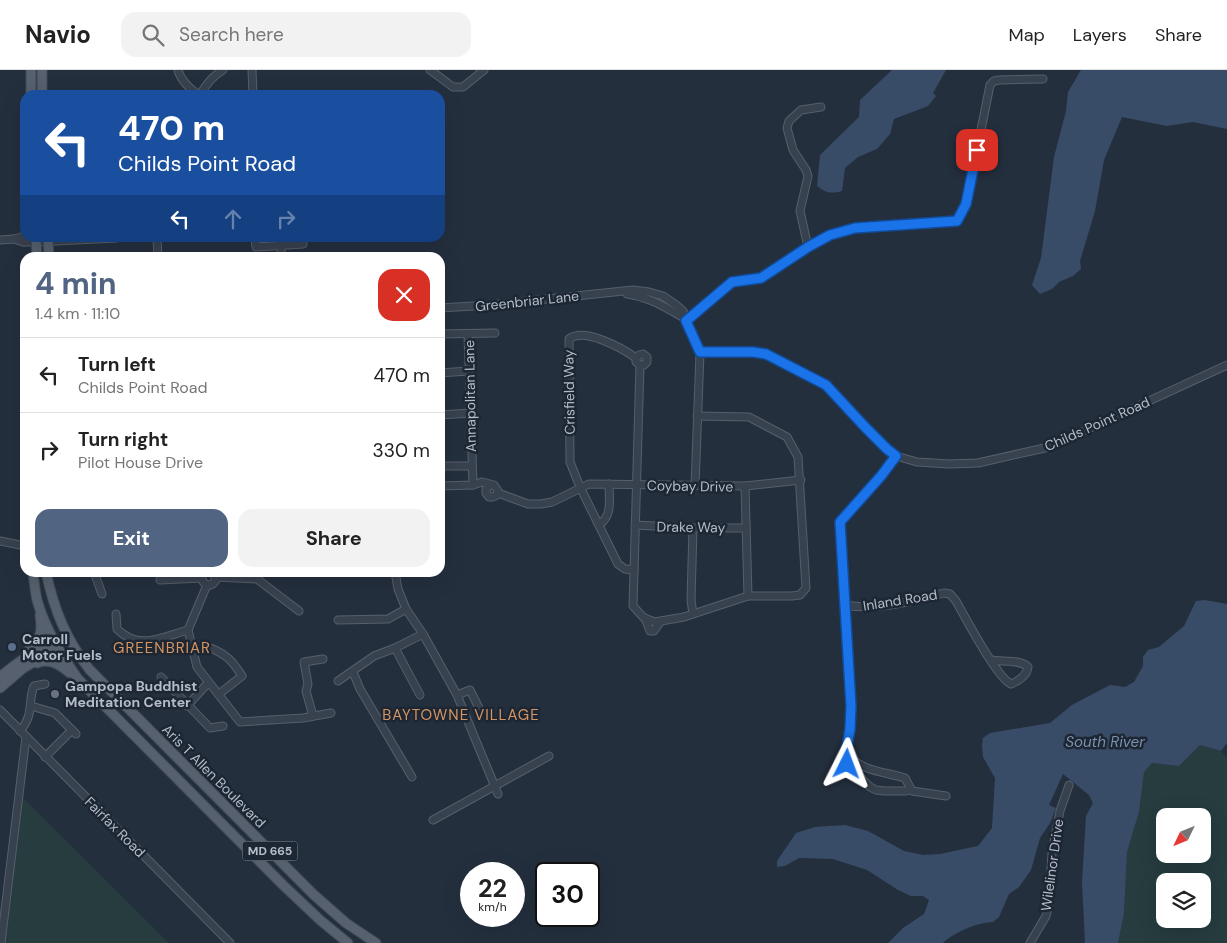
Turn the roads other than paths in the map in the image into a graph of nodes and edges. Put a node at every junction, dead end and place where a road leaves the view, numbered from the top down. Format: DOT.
graph roads {
  1 [pos="31,70"];
  2 [pos="42,70"];
  3 [pos="178,70"];
  4 [pos="223,70"];
  5 [pos="252,70"];
  6 [pos="430,70"];
  7 [pos="484,70"];
  8 [pos="1043,78"];
  9 [pos="30,90"];
  10 [pos="42,90"];
  11 [pos="193,90"];
  12 [pos="202,90"];
  13 [pos="253,90"];
  14 [pos="821,107"];
  15 [pos="20,238"];
  16 [pos="0,240"];
  17 [pos="14,240"];
  18 [pos="20,241"];
  19 [pos="255,242"];
  20 [pos="303,242"];
  21 [pos="281,246"];
  22 [pos="808,247"];
  23 [pos="281,252"];
  24 [pos="445,308"];
  25 [pos="685,320"];
  26 [pos="495,332"];
  27 [pos="445,334"];
  28 [pos="468,334"];
  29 [pos="700,352"];
  30 [pos="636,358"];
  31 [pos="640,365"];
  32 [pos="1227,365"];
  33 [pos="468,371"];
  34 [pos="445,373"];
  35 [pos="470,413"];
  36 [pos="445,414"];
  37 [pos="697,416"];
  38 [pos="896,456"];
  39 [pos="445,466"];
  40 [pos="471,466"];
  41 [pos="801,480"];
  42 [pos="609,484"];
  43 [pos="637,485"];
  44 [pos="445,486"];
  45 [pos="473,486"];
  46 [pos="695,486"];
  47 [pos="745,486"];
  48 [pos="488,487"];
  49 [pos="580,487"];
  50 [pos="498,493"];
  51 [pos="635,525"];
  52 [pos="599,526"];
  53 [pos="693,528"];
  54 [pos="746,528"];
  55 [pos="0,541"];
  56 [pos="20,545"];
  57 [pos="634,570"];
  58 [pos="34,577"];
  59 [pos="47,577"];
  60 [pos="96,577"];
  61 [pos="186,577"];
  62 [pos="203,577"];
  63 [pos="214,577"];
  64 [pos="243,577"];
  65 [pos="396,577"];
  66 [pos="160,580"];
  67 [pos="207,585"];
  68 [pos="102,594"];
  69 [pos="748,596"];
  70 [pos="37,600"];
  71 [pos="845,606"];
  72 [pos="406,609"];
  73 [pos="299,611"];
  74 [pos="116,614"];
  75 [pos="693,614"];
  76 [pos="338,620"];
  77 [pos="188,630"];
  78 [pos="423,634"];
  79 [pos="67,637"];
  80 [pos="56,644"];
  81 [pos="208,647"];
  82 [pos="395,648"];
  83 [pos="323,659"];
  84 [pos="991,660"];
  85 [pos="20,666"];
  86 [pos="353,672"];
  87 [pos="0,677"];
  88 [pos="161,677"];
  89 [pos="78,679"];
  90 [pos="338,681"];
  91 [pos="208,683"];
  92 [pos="45,684"];
  93 [pos="0,688"];
  94 [pos="219,694"];
  95 [pos="420,695"];
  96 [pos="457,695"];
  97 [pos="31,706"];
  98 [pos="187,706"];
  99 [pos="0,710"];
  100 [pos="480,710"];
  101 [pos="331,713"];
  102 [pos="313,716"];
  103 [pos="223,726"];
  104 [pos="20,731"];
  105 [pos="26,737"];
  106 [pos="846,752"];
  107 [pos="549,756"];
  108 [pos="45,757"];
  109 [pos="412,777"];
  110 [pos="1069,785"];
  111 [pos="494,786"];
  112 [pos="906,791"];
  113 [pos="498,794"];
  114 [pos="946,796"];
  115 [pos="433,820"];
  116 [pos="1,943"];
  117 [pos="230,943"];
  118 [pos="348,943"];
  119 [pos="376,943"];
  120 [pos="1030,943"];
  1 -- 9 [label="main road"];
  2 -- 10 [label="main road"];
  3 -- 11 [label="street"];
  4 -- 12 [label="street"];
  5 -- 13 [label="street"];
  6 -- 7 [label="street"];
  8 -- 22 [label="street"];
  14 -- 22 [label="street"];
  15 -- 17 [label="street"];
  16 -- 17 [label="street"];
  17 -- 18 [label="street"];
  19 -- 21 [label="street"];
  20 -- 21 [label="street"];
  21 -- 23 [label="street"];
  22 -- 25 [label="street"];
  24 -- 25 [label="street, Greenbriar Lane"];
  25 -- 29 [label="street"];
  26 -- 28 [label="street, Annapolitan Lane"];
  27 -- 28 [label="street"];
  28 -- 33 [label="street, Annapolitan Lane"];
  29 -- 37 [label="street"];
  29 -- 38 [label="street, Childs Point Road"];
  30 -- 31 [label="street"];
  30 -- 31 [label="street, Crisfield Way"];
  30 -- 49 [label="street, Crisfield Way"];
  31 -- 43 [label="street, Crisfield Way"];
  32 -- 38 [label="street, Childs Point Road"];
  33 -- 34 [label="street"];
  33 -- 35 [label="street, Annapolitan Lane"];
  35 -- 36 [label="street"];
  35 -- 40 [label="street, Annapolitan Lane"];
  37 -- 41 [label="street"];
  37 -- 46 [label="street"];
  38 -- 71 [label="street"];
  39 -- 40 [label="street"];
  40 -- 45 [label="street, Annapolitan Lane"];
  41 -- 47 [label="street, Coybay Drive"];
  41 -- 69 [label="street"];
  42 -- 43 [label="street, Coybay Drive"];
  42 -- 49 [label="street, Coybay Drive"];
  42 -- 52 [label="street"];
  43 -- 46 [label="street, Coybay Drive"];
  43 -- 51 [label="street, Crisfield Way"];
  44 -- 45 [label="street"];
  45 -- 48 [label="street"];
  46 -- 47 [label="street, Coybay Drive"];
  47 -- 54 [label="street"];
  48 -- 50 [label="street"];
  48 -- 50 [label="street"];
  49 -- 50 [label="street"];
  49 -- 52 [label="street"];
  51 -- 53 [label="street, Drake Way"];
  51 -- 57 [label="street, Crisfield Way"];
  52 -- 57 [label="street"];
  53 -- 54 [label="street, Drake Way"];
  53 -- 75 [label="street"];
  54 -- 69 [label="street"];
  55 -- 56 [label="street"];
  57 -- 75 [label="street, Crisfield Way"];
  58 -- 70 [label="main road, MD 665"];
  59 -- 79 [label="main road, MD 665"];
  60 -- 68 [label="street"];
  61 -- 66 [label="street"];
  62 -- 67 [label="street"];
  63 -- 67 [label="street"];
  64 -- 73 [label="street"];
  65 -- 72 [label="street"];
  67 -- 77 [label="street"];
  69 -- 75 [label="street"];
  70 -- 80 [label="main road, MD 665"];
  70 -- 85 [label="main road"];
  71 -- 84 [label="street, Inland Road"];
  71 -- 106 [label="street"];
  72 -- 76 [label="street"];
  72 -- 78 [label="street"];
  74 -- 77 [label="street"];
  77 -- 91 [label="street"];
  78 -- 82 [label="street"];
  78 -- 96 [label="street"];
  79 -- 80 [label="main road"];
  79 -- 119 [label="main road, Aris T Allen Boulevard / MD 665"];
  80 -- 85 [label="main road"];
  80 -- 89 [label="main road, Aris T Allen Boulevard / MD 665"];
  81 -- 94 [label="street"];
  82 -- 86 [label="street"];
  82 -- 95 [label="street"];
  83 -- 102 [label="street"];
  84 -- 84 [label="street, Inland Road"];
  85 -- 87 [label="main road"];
  85 -- 89 [label="main road"];
  85 -- 93 [label="main road"];
  86 -- 90 [label="street"];
  86 -- 109 [label="street"];
  88 -- 98 [label="street"];
  89 -- 118 [label="main road, Aris T Allen Boulevard / MD 665"];
  91 -- 94 [label="street"];
  91 -- 98 [label="street"];
  92 -- 97 [label="street"];
  94 -- 102 [label="street"];
  96 -- 100 [label="street"];
  96 -- 111 [label="street"];
  97 -- 104 [label="street"];
  97 -- 108 [label="street"];
  98 -- 103 [label="street"];
  99 -- 104 [label="street, Fairfax Road"];
  101 -- 102 [label="street"];
  104 -- 105 [label="street, Fairfax Road"];
  105 -- 108 [label="street, Fairfax Road"];
  105 -- 116 [label="street"];
  106 -- 112 [label="street"];
  106 -- 114 [label="street"];
  107 -- 111 [label="street"];
  108 -- 117 [label="street, Fairfax Road"];
  110 -- 120 [label="street, Wilelinor Drive"];
  111 -- 113 [label="street"];
  111 -- 115 [label="street"];
}
